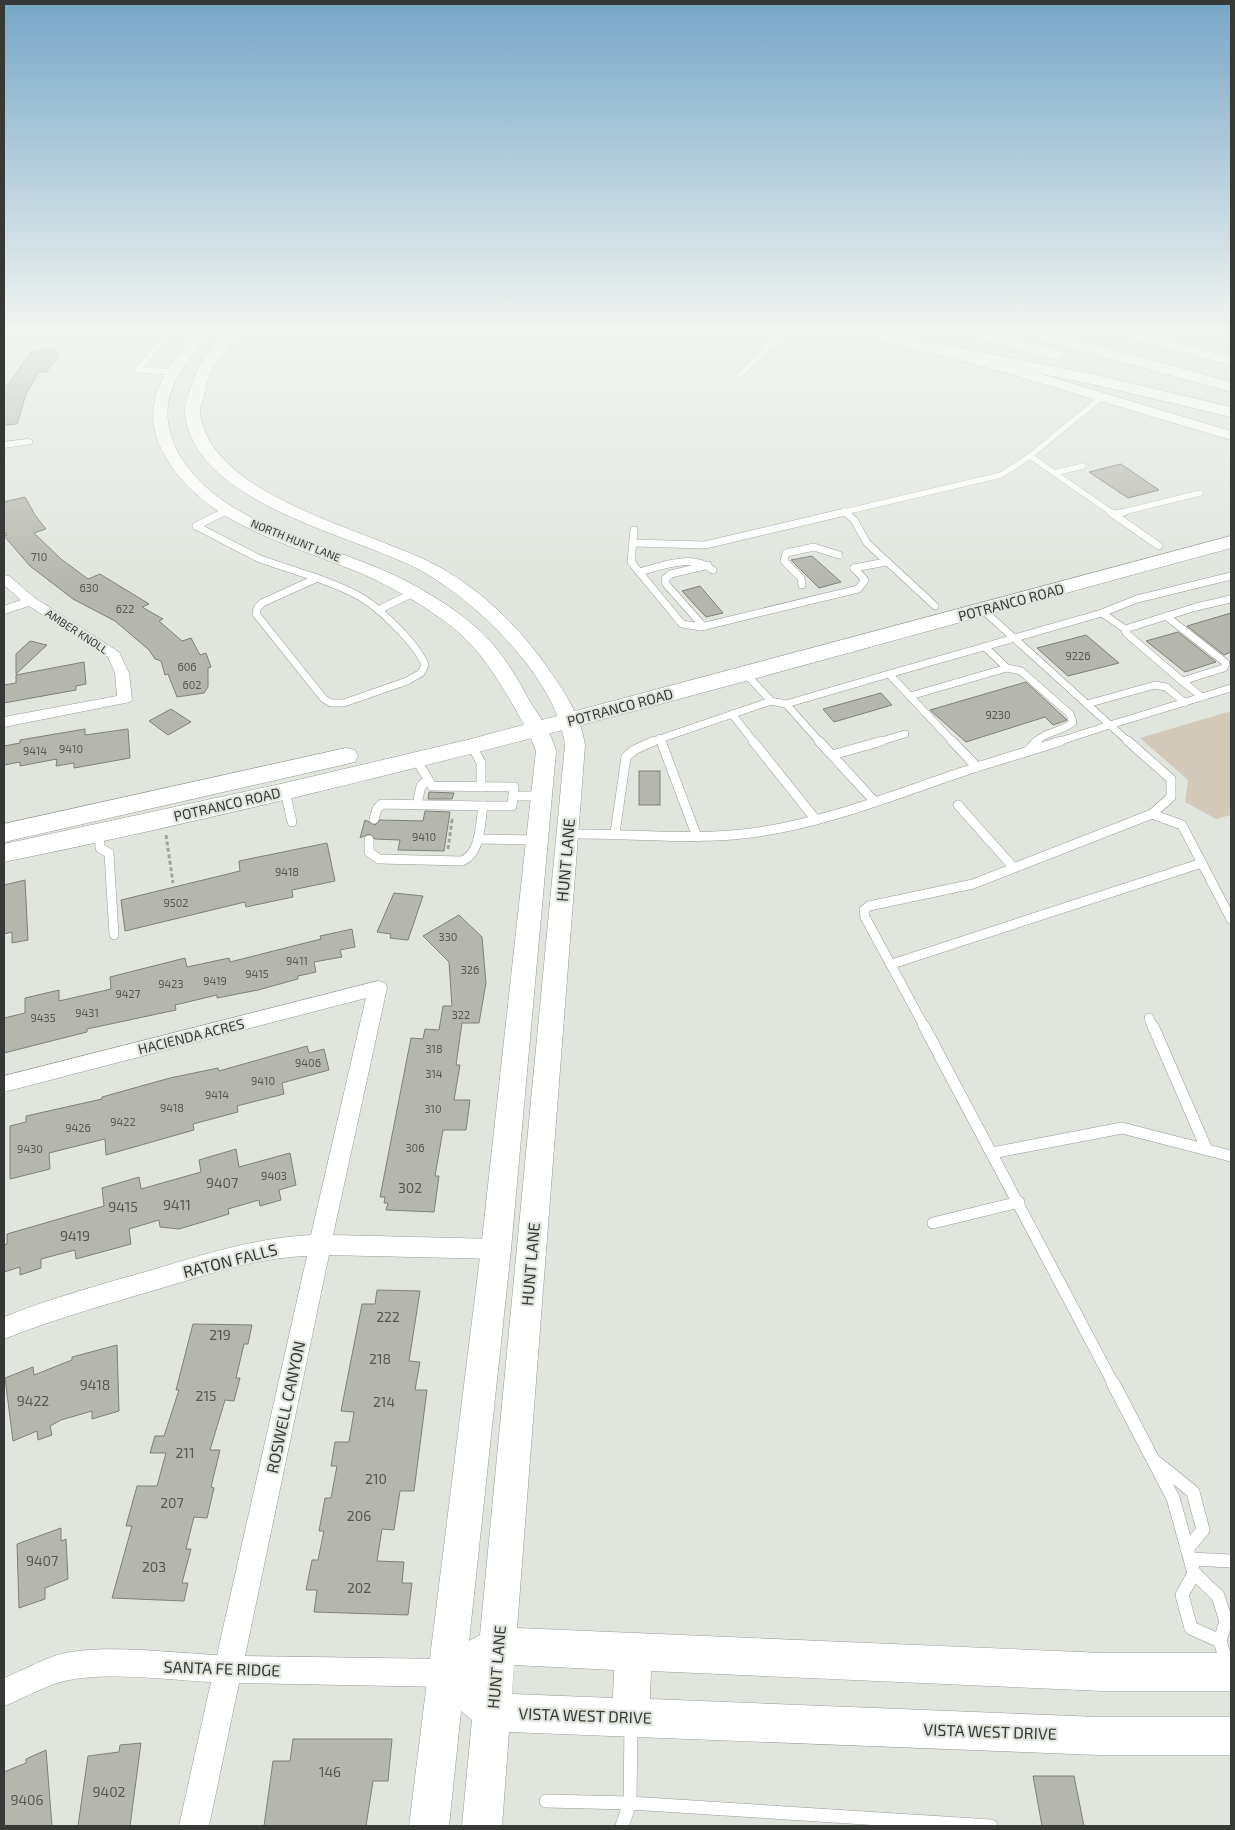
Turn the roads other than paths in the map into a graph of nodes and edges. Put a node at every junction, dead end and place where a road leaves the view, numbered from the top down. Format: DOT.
graph roads {
  1 [pos="160,414"];
  2 [pos="194,414"];
  3 [pos="1081,414"];
  4 [pos="1162,414"];
  5 [pos="1231,436"];
  6 [pos="28,442"];
  7 [pos="4,445"];
  8 [pos="1030,456"];
  9 [pos="1083,466"];
  10 [pos="1054,473"];
  11 [pos="1200,493"];
  12 [pos="260,497"];
  13 [pos="228,510"];
  14 [pos="844,511"];
  15 [pos="1115,514"];
  16 [pos="634,530"];
  17 [pos="1230,539"];
  18 [pos="633,543"];
  19 [pos="1159,546"];
  20 [pos="839,555"];
  21 [pos="886,562"];
  22 [pos="708,565"];
  23 [pos="1084,566"];
  24 [pos="713,570"];
  25 [pos="639,572"];
  26 [pos="1231,576"];
  27 [pos="317,578"];
  28 [pos="4,579"];
  29 [pos="802,585"];
  30 [pos="414,593"];
  31 [pos="1231,599"];
  32 [pos="30,600"];
  33 [pos="936,606"];
  34 [pos="4,610"];
  35 [pos="378,610"];
  36 [pos="983,610"];
  37 [pos="1102,612"];
  38 [pos="1166,616"];
  39 [pos="704,626"];
  40 [pos="1125,629"];
  41 [pos="1014,637"];
  42 [pos="986,648"];
  43 [pos="818,654"];
  44 [pos="1008,668"];
  45 [pos="746,674"];
  46 [pos="889,674"];
  47 [pos="1182,681"];
  48 [pos="1231,688"];
  49 [pos="910,696"];
  50 [pos="1202,697"];
  51 [pos="771,701"];
  52 [pos="1184,703"];
  53 [pos="786,704"];
  54 [pos="1087,704"];
  55 [pos="566,712"];
  56 [pos="732,714"];
  57 [pos="532,721"];
  58 [pos="4,722"];
  59 [pos="1110,726"];
  60 [pos="905,734"];
  61 [pos="660,738"];
  62 [pos="472,746"];
  63 [pos="1028,751"];
  64 [pos="832,755"];
  65 [pos="416,759"];
  66 [pos="977,767"];
  67 [pos="428,780"];
  68 [pos="244,781"];
  69 [pos="282,781"];
  70 [pos="481,787"];
  71 [pos="514,796"];
  72 [pos="542,796"];
  73 [pos="875,802"];
  74 [pos="417,804"];
  75 [pos="958,805"];
  76 [pos="483,806"];
  77 [pos="1152,814"];
  78 [pos="374,819"];
  79 [pos="67,820"];
  80 [pos="816,820"];
  81 [pos="292,822"];
  82 [pos="4,833"];
  83 [pos="99,833"];
  84 [pos="615,833"];
  85 [pos="567,834"];
  86 [pos="698,837"];
  87 [pos="478,839"];
  88 [pos="369,840"];
  89 [pos="538,840"];
  90 [pos="4,842"];
  91 [pos="4,853"];
  92 [pos="1202,864"];
  93 [pos="1014,868"];
  94 [pos="534,875"];
  95 [pos="1231,919"];
  96 [pos="114,935"];
  97 [pos="892,964"];
  98 [pos="555,978"];
  99 [pos="378,988"];
  100 [pos="1149,1018"];
  101 [pos="4,1084"];
  102 [pos="1207,1150"];
  103 [pos="992,1153"];
  104 [pos="1231,1156"];
  105 [pos="1019,1202"];
  106 [pos="932,1223"];
  107 [pos="320,1245"];
  108 [pos="496,1249"];
  109 [pos="4,1328"];
  110 [pos="1155,1461"];
  111 [pos="1191,1560"];
  112 [pos="1231,1561"];
  113 [pos="497,1646"];
  114 [pos="633,1652"];
  115 [pos="1228,1666"];
  116 [pos="228,1669"];
  117 [pos="446,1673"];
  118 [pos="4,1692"];
  119 [pos="492,1712"];
  120 [pos="631,1717"];
  121 [pos="1231,1736"];
  122 [pos="546,1801"];
  123 [pos="630,1803"];
  124 [pos="194,1826"];
  125 [pos="429,1826"];
  126 [pos="482,1826"];
  127 [pos="622,1826"];
  128 [pos="991,1826"];
  1 -- 13 [label="main road, NORTH HUNT LANE"];
  2 -- 12 [label="main road, NORTH HUNT LANE"];
  3 -- 8 [label="lane"];
  4 -- 5 [label="main road"];
  6 -- 7 [label="street"];
  8 -- 10 [label="lane"];
  8 -- 14 [label="lane"];
  9 -- 10 [label="lane"];
  10 -- 15 [label="lane"];
  11 -- 15 [label="lane"];
  12 -- 13 [label="main road"];
  12 -- 55 [label="main road, NORTH HUNT LANE"];
  13 -- 27 [label="lane"];
  13 -- 30 [label="main road, NORTH HUNT LANE"];
  14 -- 18 [label="lane"];
  14 -- 21 [label="lane"];
  15 -- 19 [label="lane"];
  16 -- 18 [label="lane"];
  17 -- 19 [label="main road, POTRANCO ROAD"];
  17 -- 36 [label="main road, POTRANCO ROAD"];
  18 -- 25 [label="lane"];
  19 -- 23 [label="main road, POTRANCO ROAD"];
  20 -- 29 [label="lane"];
  21 -- 33 [label="lane"];
  21 -- 39 [label="lane"];
  22 -- 24 [label="lane"];
  22 -- 25 [label="lane"];
  22 -- 39 [label="lane"];
  23 -- 33 [label="main road, POTRANCO ROAD"];
  23 -- 36 [label="main road"];
  25 -- 39 [label="lane"];
  26 -- 37 [label="lane"];
  27 -- 35 [label="lane"];
  27 -- 35 [label="lane"];
  28 -- 32 [label="street, AMBER KNOLL"];
  30 -- 35 [label="lane"];
  30 -- 57 [label="main road, NORTH HUNT LANE"];
  31 -- 38 [label="lane"];
  32 -- 34 [label="street"];
  32 -- 58 [label="street, AMBER KNOLL"];
  33 -- 43 [label="main road"];
  33 -- 55 [label="main road, POTRANCO ROAD"];
  36 -- 41 [label="lane"];
  36 -- 43 [label="main road, POTRANCO ROAD"];
  37 -- 40 [label="lane"];
  37 -- 41 [label="lane"];
  38 -- 40 [label="lane"];
  38 -- 47 [label="lane"];
  40 -- 47 [label="lane"];
  41 -- 42 [label="lane"];
  41 -- 54 [label="lane"];
  42 -- 44 [label="lane"];
  42 -- 46 [label="lane"];
  43 -- 45 [label="main road, POTRANCO ROAD"];
  44 -- 49 [label="lane"];
  44 -- 63 [label="lane"];
  45 -- 51 [label="lane"];
  45 -- 55 [label="main road, POTRANCO ROAD"];
  46 -- 49 [label="lane"];
  46 -- 53 [label="lane"];
  47 -- 50 [label="lane"];
  48 -- 50 [label="lane"];
  49 -- 66 [label="lane"];
  50 -- 52 [label="lane"];
  51 -- 53 [label="lane"];
  51 -- 56 [label="lane"];
  52 -- 54 [label="lane"];
  52 -- 59 [label="lane"];
  53 -- 64 [label="lane"];
  54 -- 59 [label="lane"];
  55 -- 57 [label="main road, POTRANCO ROAD"];
  55 -- 85 [label="main road, HUNT LANE"];
  56 -- 61 [label="lane"];
  56 -- 80 [label="lane"];
  57 -- 62 [label="main road, POTRANCO ROAD"];
  57 -- 69 [label="main road, POTRANCO ROAD"];
  57 -- 72 [label="main road, HUNT LANE"];
  59 -- 63 [label="lane"];
  59 -- 77 [label="lane"];
  60 -- 64 [label="lane"];
  61 -- 84 [label="lane"];
  61 -- 86 [label="lane"];
  62 -- 65 [label="main road, POTRANCO ROAD"];
  62 -- 70 [label="lane"];
  63 -- 66 [label="lane"];
  64 -- 73 [label="lane"];
  65 -- 67 [label="lane"];
  65 -- 69 [label="main road, POTRANCO ROAD"];
  66 -- 73 [label="lane"];
  67 -- 70 [label="lane"];
  67 -- 74 [label="lane"];
  68 -- 69 [label="main road, POTRANCO ROAD"];
  68 -- 79 [label="main road, POTRANCO ROAD"];
  68 -- 83 [label="main road"];
  69 -- 81 [label="lane"];
  69 -- 83 [label="main road, POTRANCO ROAD"];
  70 -- 71 [label="lane"];
  71 -- 72 [label="lane"];
  71 -- 76 [label="lane"];
  72 -- 89 [label="main road, HUNT LANE"];
  73 -- 80 [label="lane"];
  74 -- 76 [label="lane"];
  74 -- 78 [label="lane"];
  75 -- 93 [label="lane"];
  76 -- 87 [label="lane"];
  77 -- 92 [label="lane"];
  77 -- 93 [label="lane"];
  79 -- 82 [label="main road, POTRANCO ROAD"];
  79 -- 90 [label="main road"];
  80 -- 86 [label="lane"];
  83 -- 91 [label="main road, POTRANCO ROAD"];
  83 -- 96 [label="lane"];
  84 -- 85 [label="lane"];
  84 -- 86 [label="lane"];
  85 -- 98 [label="main road, HUNT LANE"];
  87 -- 88 [label="lane"];
  87 -- 89 [label="lane"];
  89 -- 94 [label="main road, HUNT LANE"];
  92 -- 95 [label="lane"];
  92 -- 97 [label="lane"];
  93 -- 97 [label="lane"];
  94 -- 98 [label="main road"];
  94 -- 108 [label="main road, HUNT LANE"];
  97 -- 103 [label="lane"];
  98 -- 113 [label="main road, HUNT LANE"];
  99 -- 101 [label="street, HACIENDA ACRES"];
  99 -- 107 [label="street, ROSWELL CANYON"];
  100 -- 102 [label="lane"];
  102 -- 103 [label="lane"];
  102 -- 104 [label="lane"];
  103 -- 105 [label="lane"];
  105 -- 106 [label="lane"];
  105 -- 110 [label="lane"];
  107 -- 108 [label="street, RATON FALLS"];
  107 -- 109 [label="street, RATON FALLS"];
  107 -- 116 [label="street, ROSWELL CANYON"];
  108 -- 117 [label="main road, HUNT LANE"];
  110 -- 111 [label="lane"];
  110 -- 111 [label="lane"];
  111 -- 112 [label="lane"];
  111 -- 115 [label="lane"];
  111 -- 115 [label="lane"];
  113 -- 114 [label="main road"];
  113 -- 117 [label="main road"];
  113 -- 119 [label="main road, HUNT LANE"];
  114 -- 115 [label="main road"];
  114 -- 120 [label="main road"];
  116 -- 117 [label="street, SANTA FE RIDGE"];
  116 -- 118 [label="street, SANTA FE RIDGE"];
  116 -- 124 [label="street, ROSWELL CANYON"];
  117 -- 119 [label="main road"];
  117 -- 125 [label="main road, HUNT LANE"];
  119 -- 120 [label="main road, VISTA WEST DRIVE"];
  119 -- 126 [label="main road, HUNT LANE"];
  120 -- 121 [label="main road, VISTA WEST DRIVE"];
  120 -- 123 [label="lane"];
  122 -- 123 [label="lane"];
  123 -- 127 [label="lane"];
  123 -- 128 [label="lane"];
}
